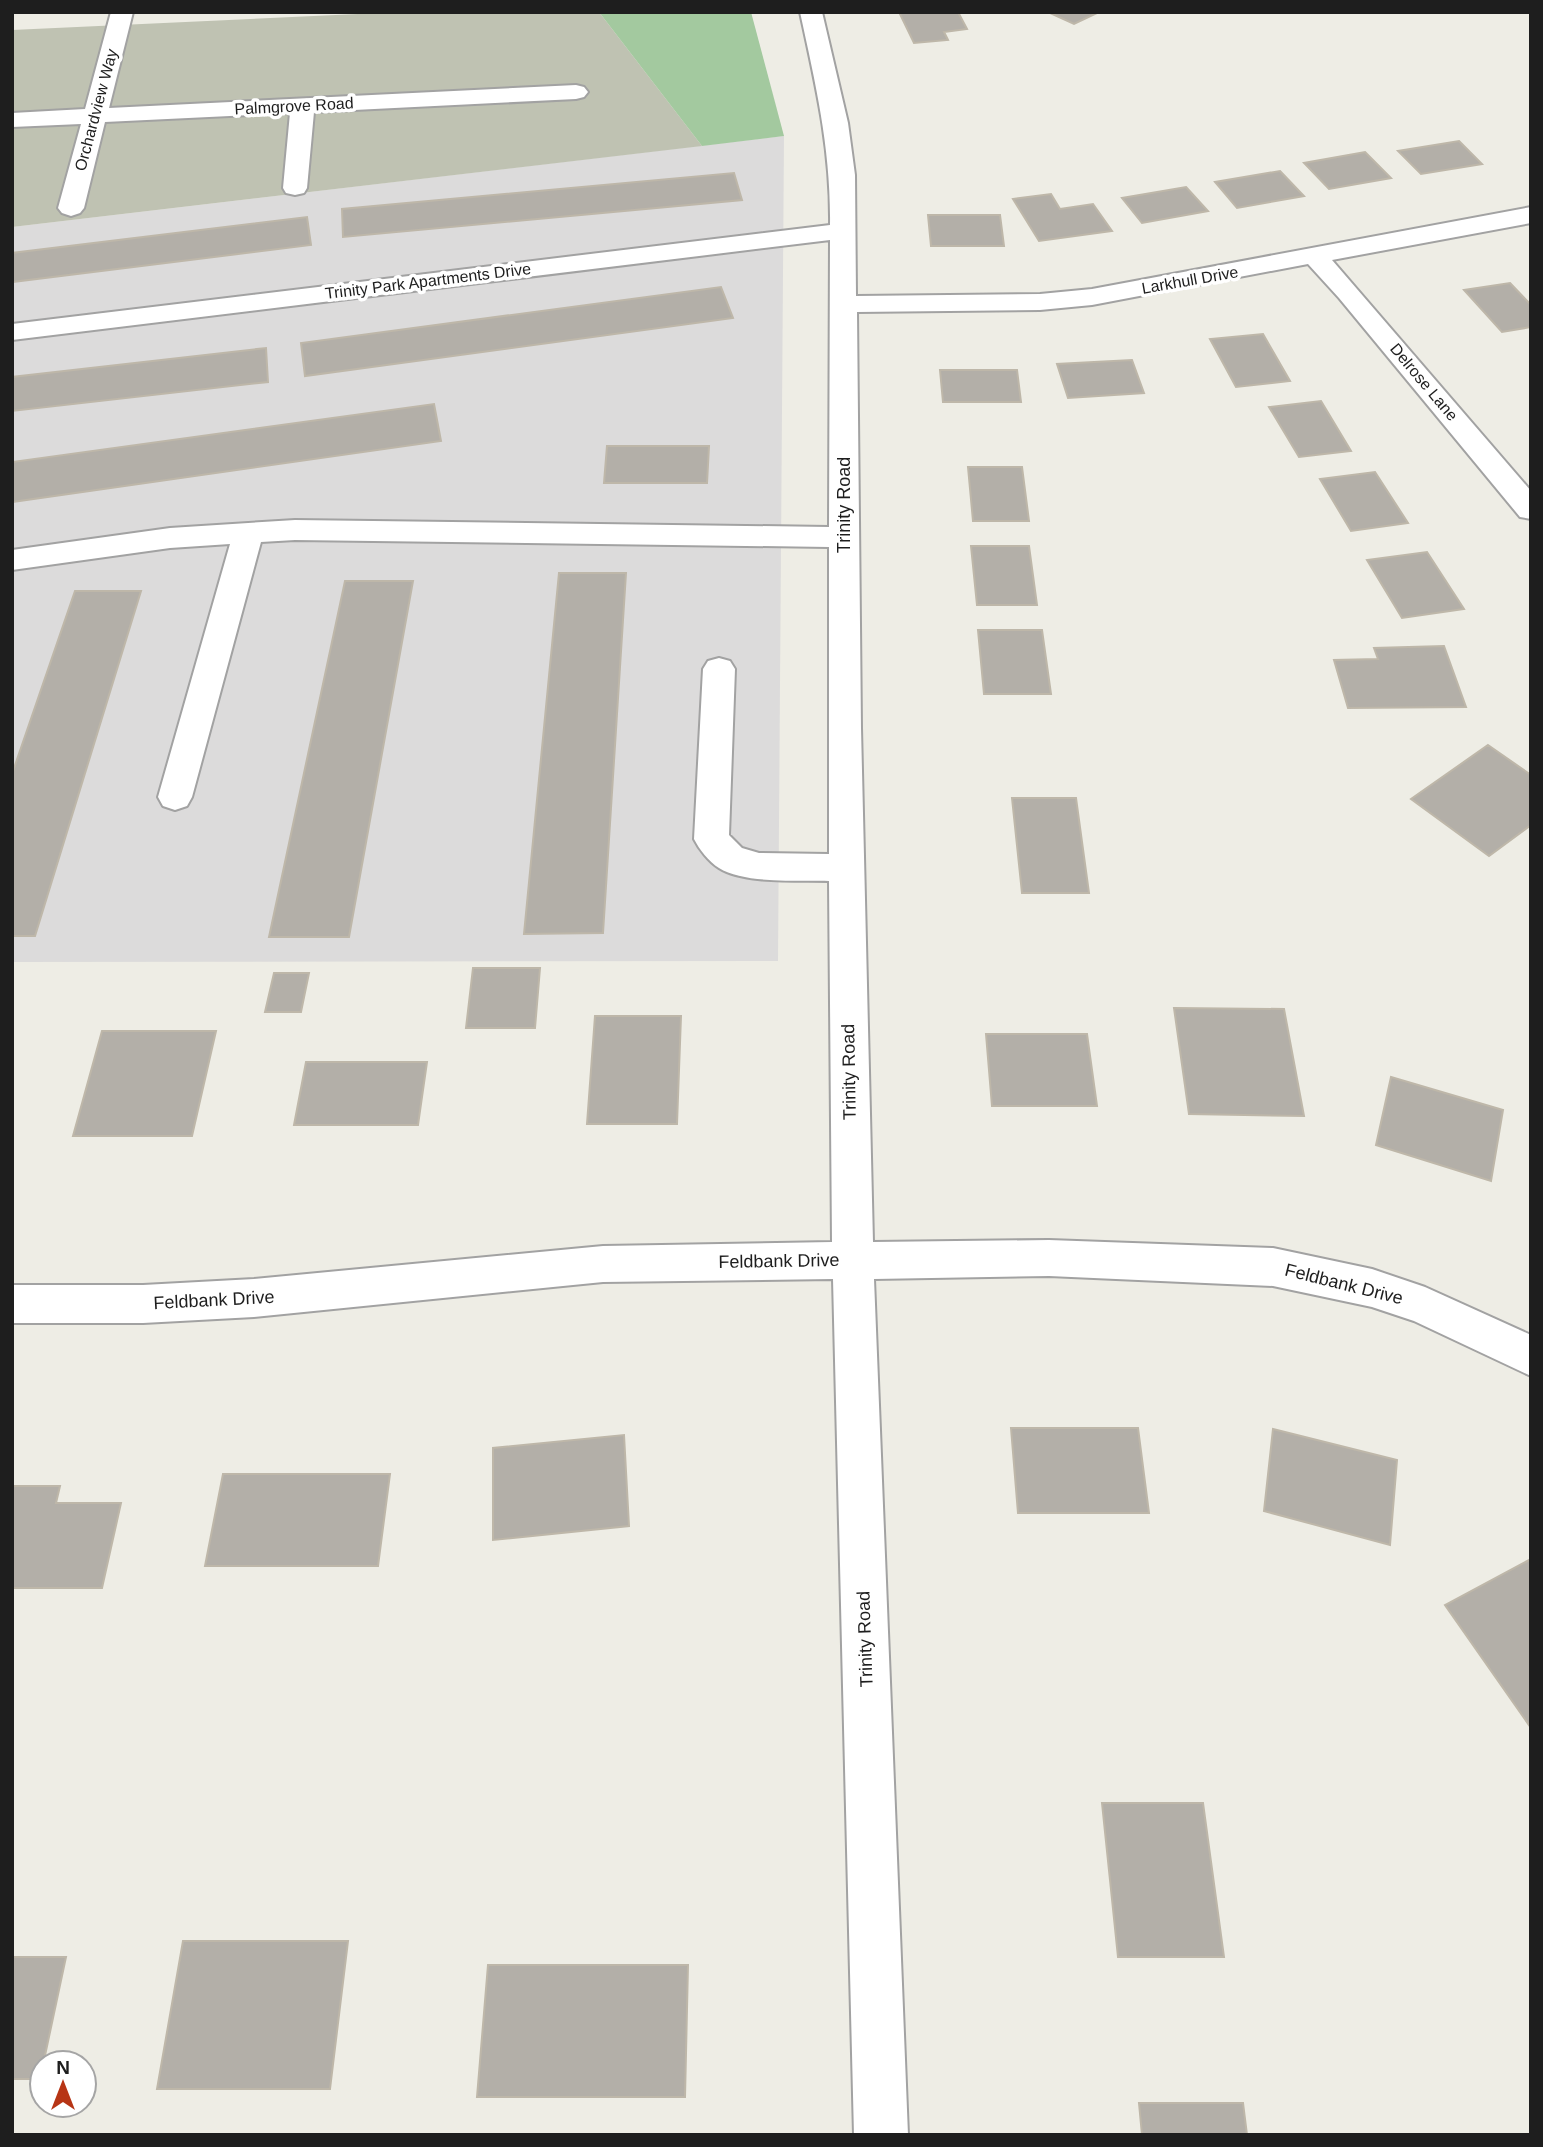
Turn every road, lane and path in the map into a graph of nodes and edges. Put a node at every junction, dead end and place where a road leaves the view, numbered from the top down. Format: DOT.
graph roads {
  1 [pos="122,12"];
  2 [pos="811,12"];
  3 [pos="576,92"];
  4 [pos="303,105"];
  5 [pos="95,116"];
  6 [pos="12,120"];
  7 [pos="295,188"];
  8 [pos="71,208"];
  9 [pos="1531,215"];
  10 [pos="843,231"];
  11 [pos="1315,257"];
  12 [pos="844,304"];
  13 [pos="12,332"];
  14 [pos="1531,510"];
  15 [pos="248,533"];
  16 [pos="844,537"];
  17 [pos="12,560"];
  18 [pos="719,669"];
  19 [pos="175,797"];
  20 [pos="847,868"];
  21 [pos="853,1260"];
  22 [pos="12,1304"];
  23 [pos="1531,1356"];
  24 [pos="881,2135"];
  1 -- 5 [label="street, Orchardview Way"];
  2 -- 10 [label="street, Trinity Road"];
  3 -- 4 [label="street, Palmgrove Road"];
  4 -- 5 [label="street, Palmgrove Road"];
  4 -- 7 [label="street"];
  5 -- 6 [label="street, Palmgrove Road"];
  5 -- 8 [label="street, Orchardview Way"];
  9 -- 11 [label="street, Larkhull Drive"];
  10 -- 12 [label="street, Trinity Road"];
  10 -- 13 [label="street, Trinity Park Apartments Drive"];
  11 -- 12 [label="street, Larkhull Drive"];
  11 -- 14 [label="street, Delrose Lane"];
  12 -- 16 [label="street, Trinity Road"];
  15 -- 16 [label="street"];
  15 -- 17 [label="street"];
  15 -- 19 [label="street"];
  16 -- 20 [label="street, Trinity Road"];
  18 -- 20 [label="street"];
  20 -- 21 [label="street, Trinity Road"];
  21 -- 22 [label="street, Feldbank Drive"];
  21 -- 23 [label="street, Feldbank Drive"];
  21 -- 24 [label="street, Trinity Road"];
}
